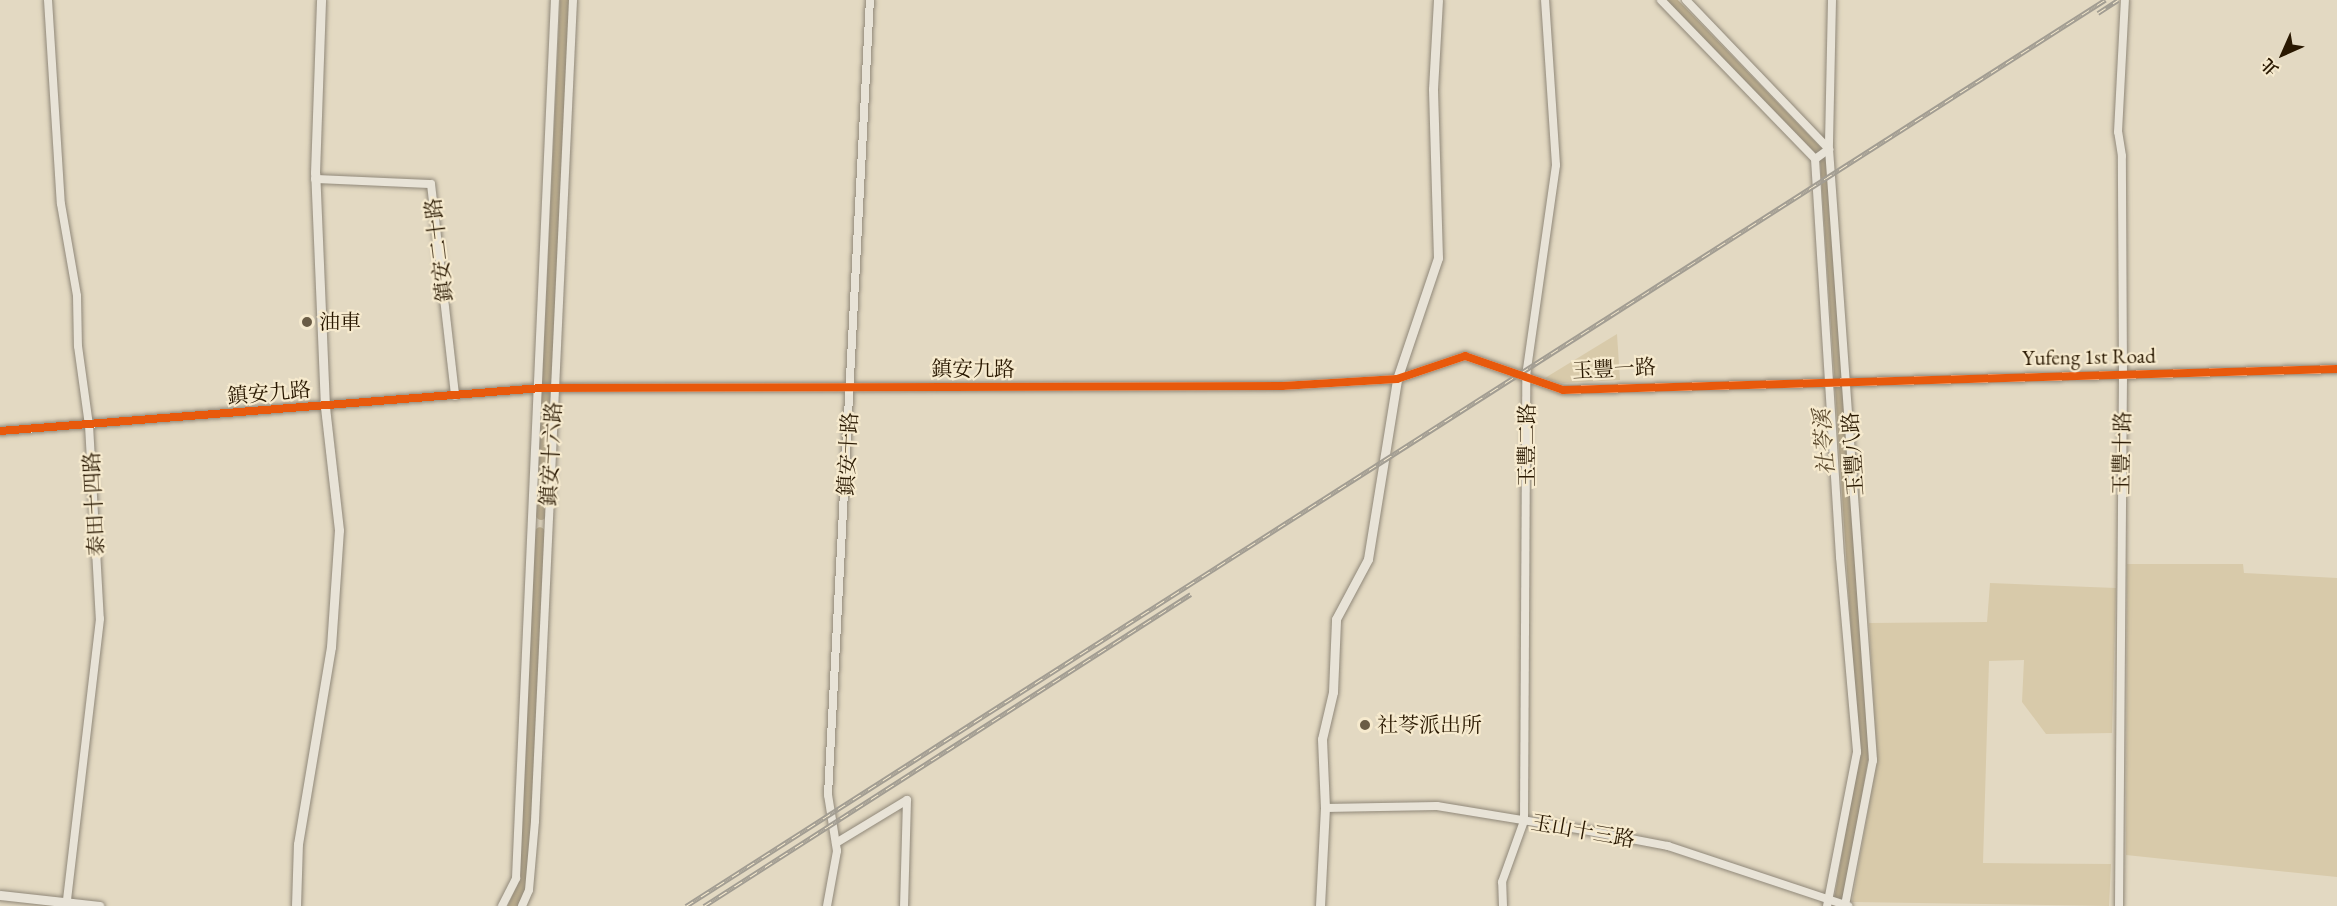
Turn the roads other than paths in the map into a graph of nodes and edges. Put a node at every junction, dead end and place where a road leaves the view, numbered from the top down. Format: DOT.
graph roads {
  1 [pos="48,0"];
  2 [pos="321,0"];
  3 [pos="555,0"];
  4 [pos="573,0"];
  5 [pos="870,0"];
  6 [pos="1438,0"];
  7 [pos="1545,0"];
  8 [pos="1661,0"];
  9 [pos="1686,0"];
  10 [pos="1832,0"];
  11 [pos="2125,0"];
  12 [pos="1822,154"];
  13 [pos="315,179"];
  14 [pos="2337,369"];
  15 [pos="2123,375"];
  16 [pos="1526,376"];
  17 [pos="1397,379"];
  18 [pos="1845,380"];
  19 [pos="1832,381"];
  20 [pos="852,387"];
  21 [pos="541,388"];
  22 [pos="552,389"];
  23 [pos="456,396"];
  24 [pos="325,407"];
  25 [pos="89,425"];
  26 [pos="0,431"];
  27 [pos="1325,808"];
  28 [pos="1524,821"];
  29 [pos="836,843"];
  30 [pos="0,895"];
  31 [pos="67,900"];
  32 [pos="50,903"];
  33 [pos="1829,904"];
  34 [pos="99,906"];
  35 [pos="296,906"];
  36 [pos="502,906"];
  37 [pos="522,906"];
  38 [pos="827,906"];
  39 [pos="904,906"];
  40 [pos="1320,906"];
  41 [pos="1503,906"];
  42 [pos="1845,906"];
  43 [pos="2119,906"];
  1 -- 25 [label="street, 泰田十四路"];
  2 -- 13 [label="street"];
  3 -- 21 [label="street"];
  4 -- 22 [label="street, 鎮安十六路"];
  5 -- 20 [label="street, 鎮安十路"];
  6 -- 17 [label="street"];
  7 -- 16 [label="street, 玉豐二路"];
  8 -- 12 [label="street"];
  9 -- 12 [label="street"];
  10 -- 12 [label="street, 玉豐八路"];
  11 -- 15 [label="street, 玉豐十路"];
  12 -- 18 [label="street, 玉豐八路"];
  12 -- 19 [label="street"];
  13 -- 23 [label="street, 鎮安二十路"];
  13 -- 24 [label="street"];
  14 -- 15 [label="street, Yufeng 1st Road"];
  15 -- 18 [label="street, Yufeng 1st Road"];
  15 -- 43 [label="street, 玉豐十路"];
  16 -- 17 [label="street, 玉豐一路"];
  16 -- 19 [label="street, 玉豐一路"];
  16 -- 28 [label="street, 玉豐二路"];
  17 -- 20 [label="street, 鎮安九路"];
  17 -- 27 [label="street"];
  18 -- 19 [label="street, 玉豐一路"];
  18 -- 42 [label="street, 玉豐八路"];
  19 -- 33 [label="street"];
  20 -- 22 [label="street, 鎮安九路"];
  20 -- 29 [label="street, 鎮安十路"];
  21 -- 22 [label="street, 鎮安九路"];
  21 -- 23 [label="street, 鎮安九路"];
  21 -- 36 [label="street"];
  22 -- 37 [label="street, 鎮安十六路"];
  23 -- 24 [label="street, 鎮安九路"];
  24 -- 25 [label="street, 鎮安九路"];
  24 -- 35 [label="street"];
  25 -- 26 [label="street, 鎮安九路"];
  25 -- 31 [label="street, 泰田十四路"];
  27 -- 28 [label="street, 玉山十三路"];
  27 -- 40 [label="street"];
  28 -- 33 [label="street, 玉山十三路"];
  28 -- 41 [label="street, 玉豐二路"];
  29 -- 38 [label="street, 鎮安十路"];
  29 -- 39 [label="street"];
  30 -- 32 [label="street"];
  31 -- 32 [label="street"];
  31 -- 34 [label="street"];
  33 -- 42 [label="street, 玉山十三路"];
}
